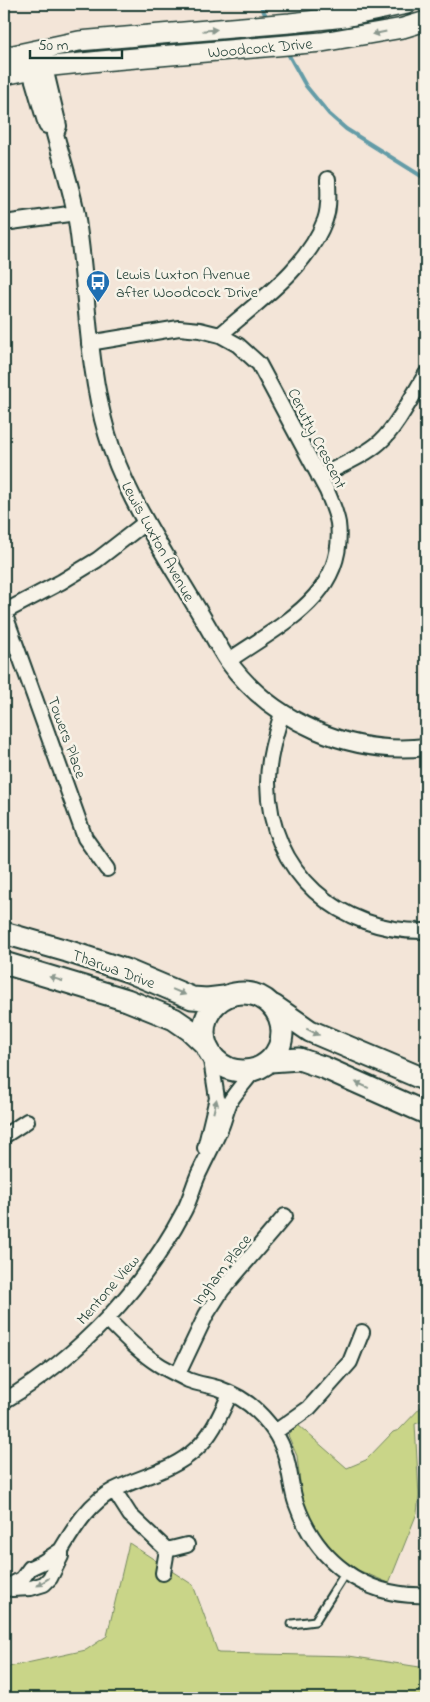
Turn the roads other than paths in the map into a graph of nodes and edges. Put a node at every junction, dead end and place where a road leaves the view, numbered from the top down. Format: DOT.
graph roads {
  1 [pos="407,4"];
  2 [pos="426,21"];
  3 [pos="32,50"];
  4 [pos="4,57"];
  5 [pos="37,68"];
  6 [pos="4,75"];
  7 [pos="328,179"];
  8 [pos="76,213"];
  9 [pos="4,223"];
  10 [pos="220,335"];
  11 [pos="90,343"];
  12 [pos="426,374"];
  13 [pos="319,477"];
  14 [pos="146,522"];
  15 [pos="4,612"];
  16 [pos="228,661"];
  17 [pos="282,713"];
  18 [pos="426,747"];
  19 [pos="107,869"];
  20 [pos="426,931"];
  21 [pos="4,933"];
  22 [pos="4,963"];
  23 [pos="224,996"];
  24 [pos="272,1005"];
  25 [pos="208,1050"];
  26 [pos="262,1065"];
  27 [pos="426,1080"];
  28 [pos="426,1113"];
  29 [pos="27,1121"];
  30 [pos="4,1136"];
  31 [pos="200,1170"];
  32 [pos="286,1216"];
  33 [pos="107,1319"];
  34 [pos="362,1332"];
  35 [pos="178,1374"];
  36 [pos="230,1394"];
  37 [pos="4,1400"];
  38 [pos="275,1432"];
  39 [pos="114,1490"];
  40 [pos="187,1545"];
  41 [pos="61,1550"];
  42 [pos="167,1550"];
  43 [pos="346,1572"];
  44 [pos="163,1573"];
  45 [pos="5,1587"];
  46 [pos="426,1595"];
  47 [pos="292,1624"];
  3 -- 1 [label="main road, Woodcock Drive, one-way"];
  2 -- 5 [label="main road, Woodcock Drive, one-way"];
  3 -- 4 [label="main road, Woodcock Drive"];
  3 -- 5 [label="street, Lewis Luxton Avenue"];
  5 -- 6 [label="main road, Woodcock Drive"];
  5 -- 8 [label="street, Lewis Luxton Avenue"];
  7 -- 10 [label="street"];
  8 -- 9 [label="street"];
  8 -- 11 [label="street, Lewis Luxton Avenue"];
  10 -- 11 [label="street, Cerutty Crescent"];
  10 -- 13 [label="street, Cerutty Crescent"];
  11 -- 14 [label="street, Lewis Luxton Avenue"];
  12 -- 13 [label="street"];
  13 -- 16 [label="street, Cerutty Crescent"];
  14 -- 15 [label="street"];
  14 -- 16 [label="street, Lewis Luxton Avenue"];
  15 -- 19 [label="street, Towers Place"];
  16 -- 17 [label="street, Lewis Luxton Avenue"];
  17 -- 18 [label="street, Lewis Luxton Avenue"];
  17 -- 20 [label="street"];
  21 -- 23 [label="main road, Tharwa Drive, one-way"];
  25 -- 22 [label="main road, Tharwa Drive, one-way"];
  23 -- 24 [label="main road"];
  23 -- 25 [label="main road"];
  24 -- 26 [label="main road"];
  24 -- 27 [label="main road, one-way"];
  25 -- 26 [label="main road"];
  31 -- 25 [label="street, Mentone View, one-way"];
  28 -- 26 [label="main road, one-way"];
  26 -- 31 [label="street, Mentone View"];
  29 -- 30 [label="street"];
  31 -- 33 [label="street, Mentone View"];
  32 -- 35 [label="street, Ingham Place"];
  33 -- 35 [label="street"];
  33 -- 37 [label="street, Mentone View"];
  34 -- 38 [label="street"];
  35 -- 36 [label="street"];
  36 -- 38 [label="street"];
  36 -- 39 [label="street"];
  38 -- 43 [label="street"];
  39 -- 41 [label="street"];
  39 -- 42 [label="street"];
  40 -- 42 [label="street"];
  41 -- 45 [label="street"];
  41 -- 45 [label="street, one-way"];
  42 -- 44 [label="street"];
  43 -- 46 [label="street"];
  43 -- 47 [label="lane"];
}
